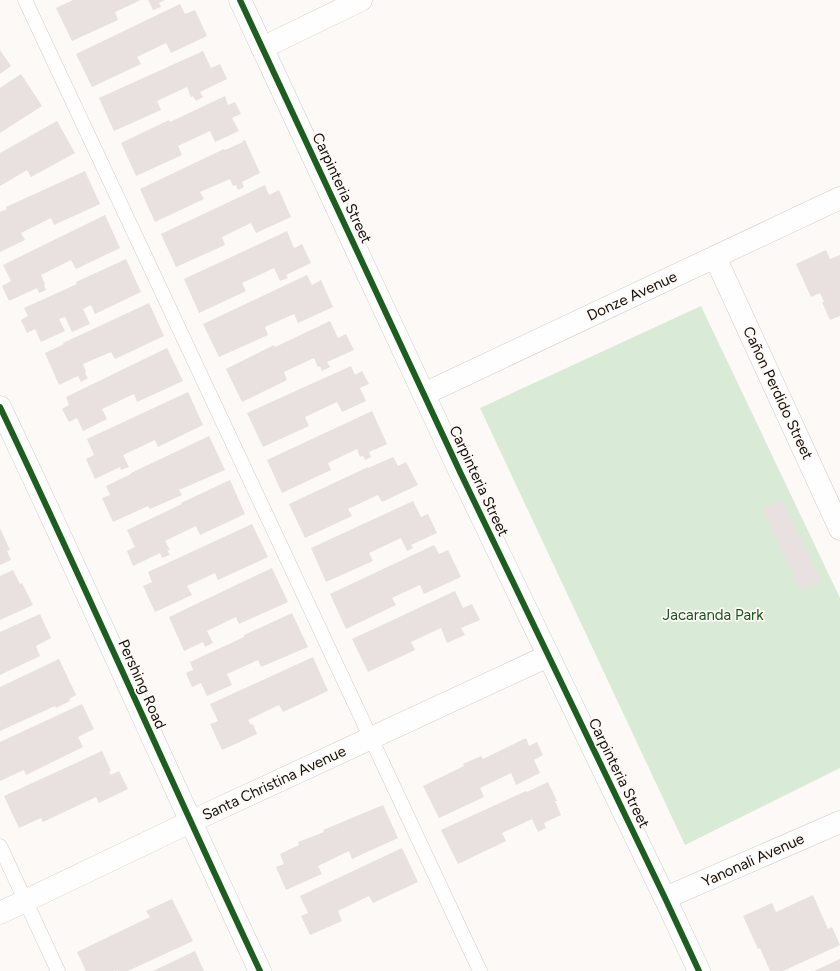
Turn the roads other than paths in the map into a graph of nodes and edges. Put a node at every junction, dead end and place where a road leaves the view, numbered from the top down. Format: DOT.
graph roads {
  1 [pos="25,0"];
  2 [pos="240,0"];
  3 [pos="361,0"];
  4 [pos="262,48"];
  5 [pos="840,198"];
  6 [pos="715,257"];
  7 [pos="424,394"];
  8 [pos="0,407"];
  9 [pos="840,529"];
  10 [pos="548,656"];
  11 [pos="372,738"];
  12 [pos="190,822"];
  13 [pos="840,822"];
  14 [pos="0,846"];
  15 [pos="665,898"];
  16 [pos="25,901"];
  17 [pos="0,913"];
  18 [pos="58,971"];
  19 [pos="260,971"];
  20 [pos="480,971"];
  21 [pos="699,971"];
  1 -- 11 [label="lane"];
  2 -- 4 [label="street, Carpinteria Street"];
  3 -- 4 [label="street"];
  4 -- 7 [label="street, Carpinteria Street"];
  5 -- 6 [label="street, Donze Avenue"];
  6 -- 7 [label="street, Donze Avenue"];
  6 -- 9 [label="street, Cañon Perdido Street"];
  7 -- 10 [label="street, Carpinteria Street"];
  8 -- 12 [label="street, Pershing Road"];
  10 -- 11 [label="street, Santa Christina Avenue"];
  10 -- 15 [label="street, Carpinteria Street"];
  11 -- 12 [label="street, Santa Christina Avenue"];
  11 -- 20 [label="lane"];
  12 -- 16 [label="street, Santa Christina Avenue"];
  12 -- 19 [label="street, Pershing Road"];
  13 -- 15 [label="street, Yanonali Avenue"];
  14 -- 16 [label="lane"];
  15 -- 21 [label="street, Carpinteria Street"];
  16 -- 17 [label="street, Santa Christina Avenue"];
  16 -- 18 [label="lane"];
}
